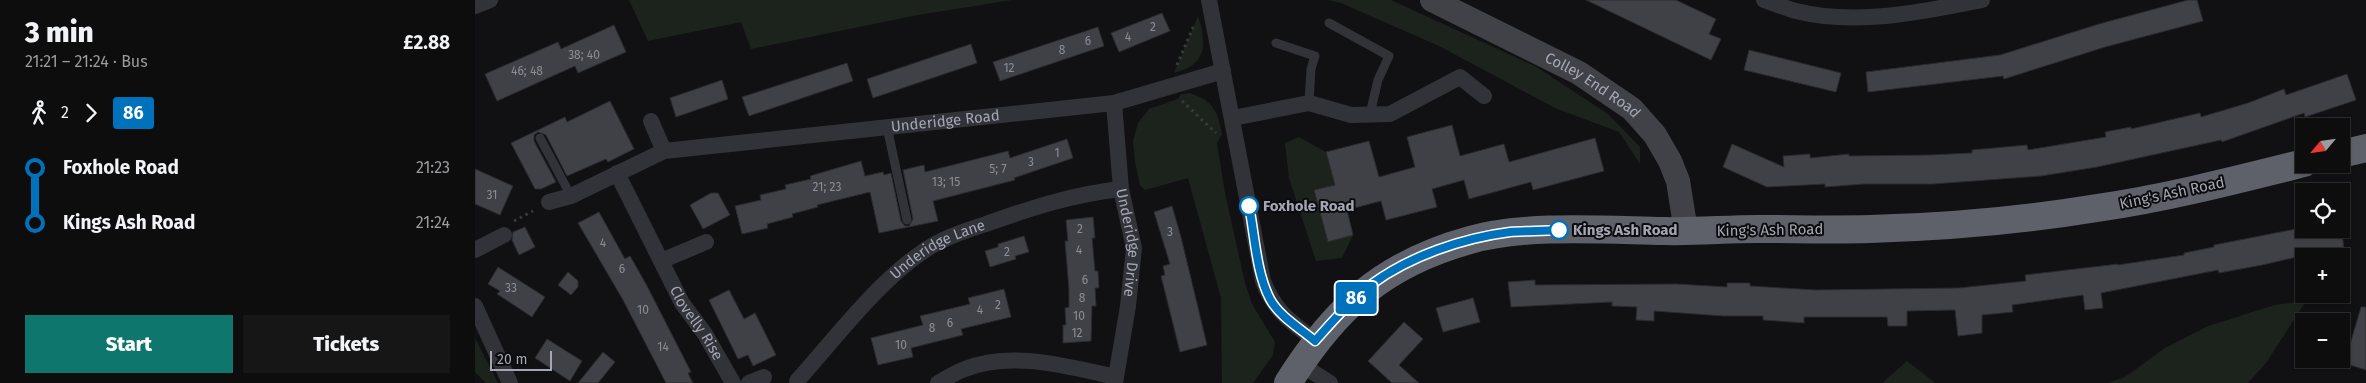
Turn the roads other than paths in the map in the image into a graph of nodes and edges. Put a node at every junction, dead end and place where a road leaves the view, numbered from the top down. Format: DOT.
graph roads {
  1 [pos="490,0"];
  2 [pos="1209,0"];
  3 [pos="1432,0"];
  4 [pos="1764,0"];
  5 [pos="1982,0"];
  6 [pos="475,6"];
  7 [pos="1329,24"];
  8 [pos="1275,43"];
  9 [pos="1223,71"];
  10 [pos="1484,96"];
  11 [pos="1114,103"];
  12 [pos="1309,103"];
  13 [pos="1370,114"];
  14 [pos="1233,118"];
  15 [pos="651,121"];
  16 [pos="887,127"];
  17 [pos="540,138"];
  18 [pos="2366,148"];
  19 [pos="664,151"];
  20 [pos="2350,152"];
  21 [pos="2295,165"];
  22 [pos="617,173"];
  23 [pos="1121,189"];
  24 [pos="571,196"];
  25 [pos="549,202"];
  26 [pos="907,220"];
  27 [pos="509,228"];
  28 [pos="1686,231"];
  29 [pos="706,242"];
  30 [pos="475,250"];
  31 [pos="661,261"];
  32 [pos="475,306"];
  33 [pos="1315,341"];
  34 [pos="1294,373"];
  35 [pos="797,380"];
  36 [pos="1115,380"];
  37 [pos="510,383"];
  38 [pos="733,383"];
  39 [pos="938,383"];
  40 [pos="1330,383"];
  1 -- 6 [label="street"];
  2 -- 9 [label="street"];
  3 -- 28 [label="street, Colley End Road"];
  4 -- 5 [label="street"];
  7 -- 13 [label="lane"];
  8 -- 12 [label="lane"];
  9 -- 11 [label="street, Underidge Road"];
  9 -- 14 [label="street"];
  10 -- 13 [label="street"];
  11 -- 16 [label="street, Underidge Road"];
  11 -- 23 [label="street, Underidge Drive"];
  12 -- 13 [label="street"];
  12 -- 14 [label="street"];
  14 -- 33 [label="street"];
  15 -- 19 [label="street"];
  16 -- 19 [label="street, Underidge Road"];
  16 -- 26 [label="lane"];
  17 -- 24 [label="lane"];
  18 -- 20 [label="highway"];
  19 -- 22 [label="street, Underidge Road"];
  21 -- 28 [label="highway, King's Ash Road"];
  22 -- 24 [label="street, Underidge Road"];
  22 -- 31 [label="street, Clovelly Rise"];
  23 -- 35 [label="street, Underidge Lane"];
  23 -- 36 [label="street, Underidge Drive"];
  24 -- 25 [label="street, Underidge Road"];
  27 -- 30 [label="street"];
  28 -- 33 [label="highway, King's Ash Road"];
  29 -- 31 [label="street"];
  31 -- 38 [label="street, Clovelly Rise"];
  32 -- 37 [label="street"];
  33 -- 34 [label="highway, King's Ash Road"];
  34 -- 40 [label="street"];
  36 -- 39 [label="street"];
}
